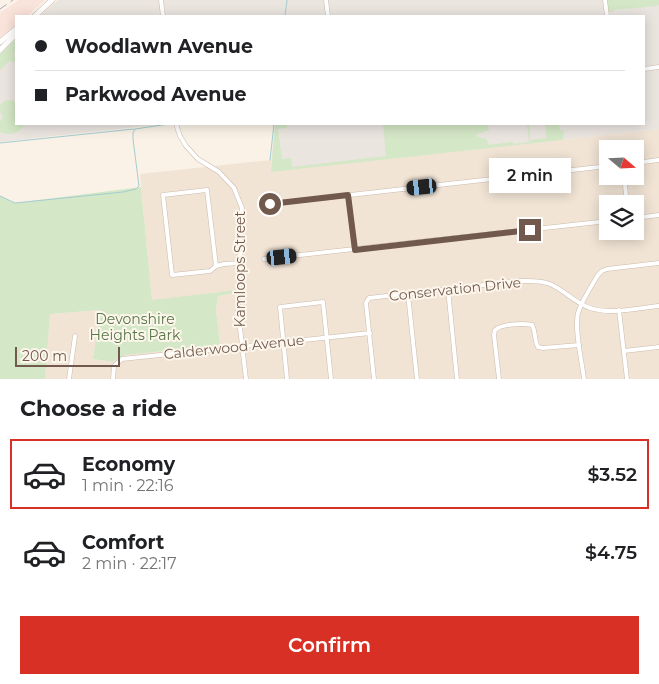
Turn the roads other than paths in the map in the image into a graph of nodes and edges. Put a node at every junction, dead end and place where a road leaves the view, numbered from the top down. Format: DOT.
graph roads {
  1 [pos="161,0"];
  2 [pos="326,0"];
  3 [pos="605,0"];
  4 [pos="50,2"];
  5 [pos="34,15"];
  6 [pos="163,15"];
  7 [pos="328,15"];
  8 [pos="607,15"];
  9 [pos="15,30"];
  10 [pos="15,35"];
  11 [pos="0,42"];
  12 [pos="0,50"];
  13 [pos="659,68"];
  14 [pos="645,69"];
  15 [pos="176,125"];
  16 [pos="659,160"];
  17 [pos="644,162"];
  18 [pos="599,167"];
  19 [pos="348,195"];
  20 [pos="270,204"];
  21 [pos="659,215"];
  22 [pos="644,217"];
  23 [pos="599,222"];
  24 [pos="355,250"];
  25 [pos="264,259"];
  26 [pos="240,263"];
  27 [pos="659,263"];
  28 [pos="216,266"];
  29 [pos="448,289"];
  30 [pos="408,294"];
  31 [pos="582,304"];
  32 [pos="659,306"];
  33 [pos="620,310"];
  34 [pos="370,333"];
  35 [pos="75,336"];
  36 [pos="327,337"];
  37 [pos="283,342"];
  38 [pos="580,345"];
  39 [pos="242,346"];
  40 [pos="659,347"];
  41 [pos="624,351"];
  42 [pos="69,379"];
  43 [pos="113,379"];
  44 [pos="246,379"];
  45 [pos="287,379"];
  46 [pos="331,379"];
  47 [pos="374,379"];
  48 [pos="417,379"];
  49 [pos="457,379"];
  50 [pos="499,379"];
  51 [pos="584,379"];
  52 [pos="627,379"];
  1 -- 6 [label="street"];
  2 -- 7 [label="street"];
  3 -- 8 [label="street"];
  4 -- 5 [label="main road"];
  9 -- 11 [label="main road"];
  10 -- 12 [label="main road"];
  13 -- 14 [label="street"];
  15 -- 26 [label="street, Kamloops Street"];
  16 -- 17 [label="street"];
  18 -- 19 [label="street"];
  19 -- 20 [label="street"];
  19 -- 24 [label="street"];
  21 -- 22 [label="street"];
  23 -- 24 [label="street"];
  24 -- 25 [label="street"];
  26 -- 28 [label="street"];
  26 -- 39 [label="street, Kamloops Street"];
  27 -- 31 [label="street"];
  28 -- 28 [label="street"];
  29 -- 30 [label="street, Conservation Drive"];
  29 -- 31 [label="street, Conservation Drive"];
  29 -- 49 [label="street"];
  30 -- 34 [label="street, Conservation Drive"];
  30 -- 48 [label="street"];
  31 -- 33 [label="street, Conservation Drive"];
  31 -- 38 [label="street"];
  32 -- 33 [label="street, Conservation Drive"];
  33 -- 41 [label="street"];
  34 -- 36 [label="street, Calderwood Avenue"];
  34 -- 47 [label="street"];
  35 -- 42 [label="street"];
  36 -- 37 [label="street, Calderwood Avenue"];
  36 -- 37 [label="street"];
  36 -- 46 [label="street"];
  37 -- 39 [label="street, Calderwood Avenue"];
  37 -- 45 [label="street"];
  38 -- 50 [label="street"];
  38 -- 51 [label="street"];
  39 -- 43 [label="street, Calderwood Avenue"];
  39 -- 44 [label="street, Kamloops Street"];
  40 -- 41 [label="street"];
  41 -- 52 [label="street"];
}
